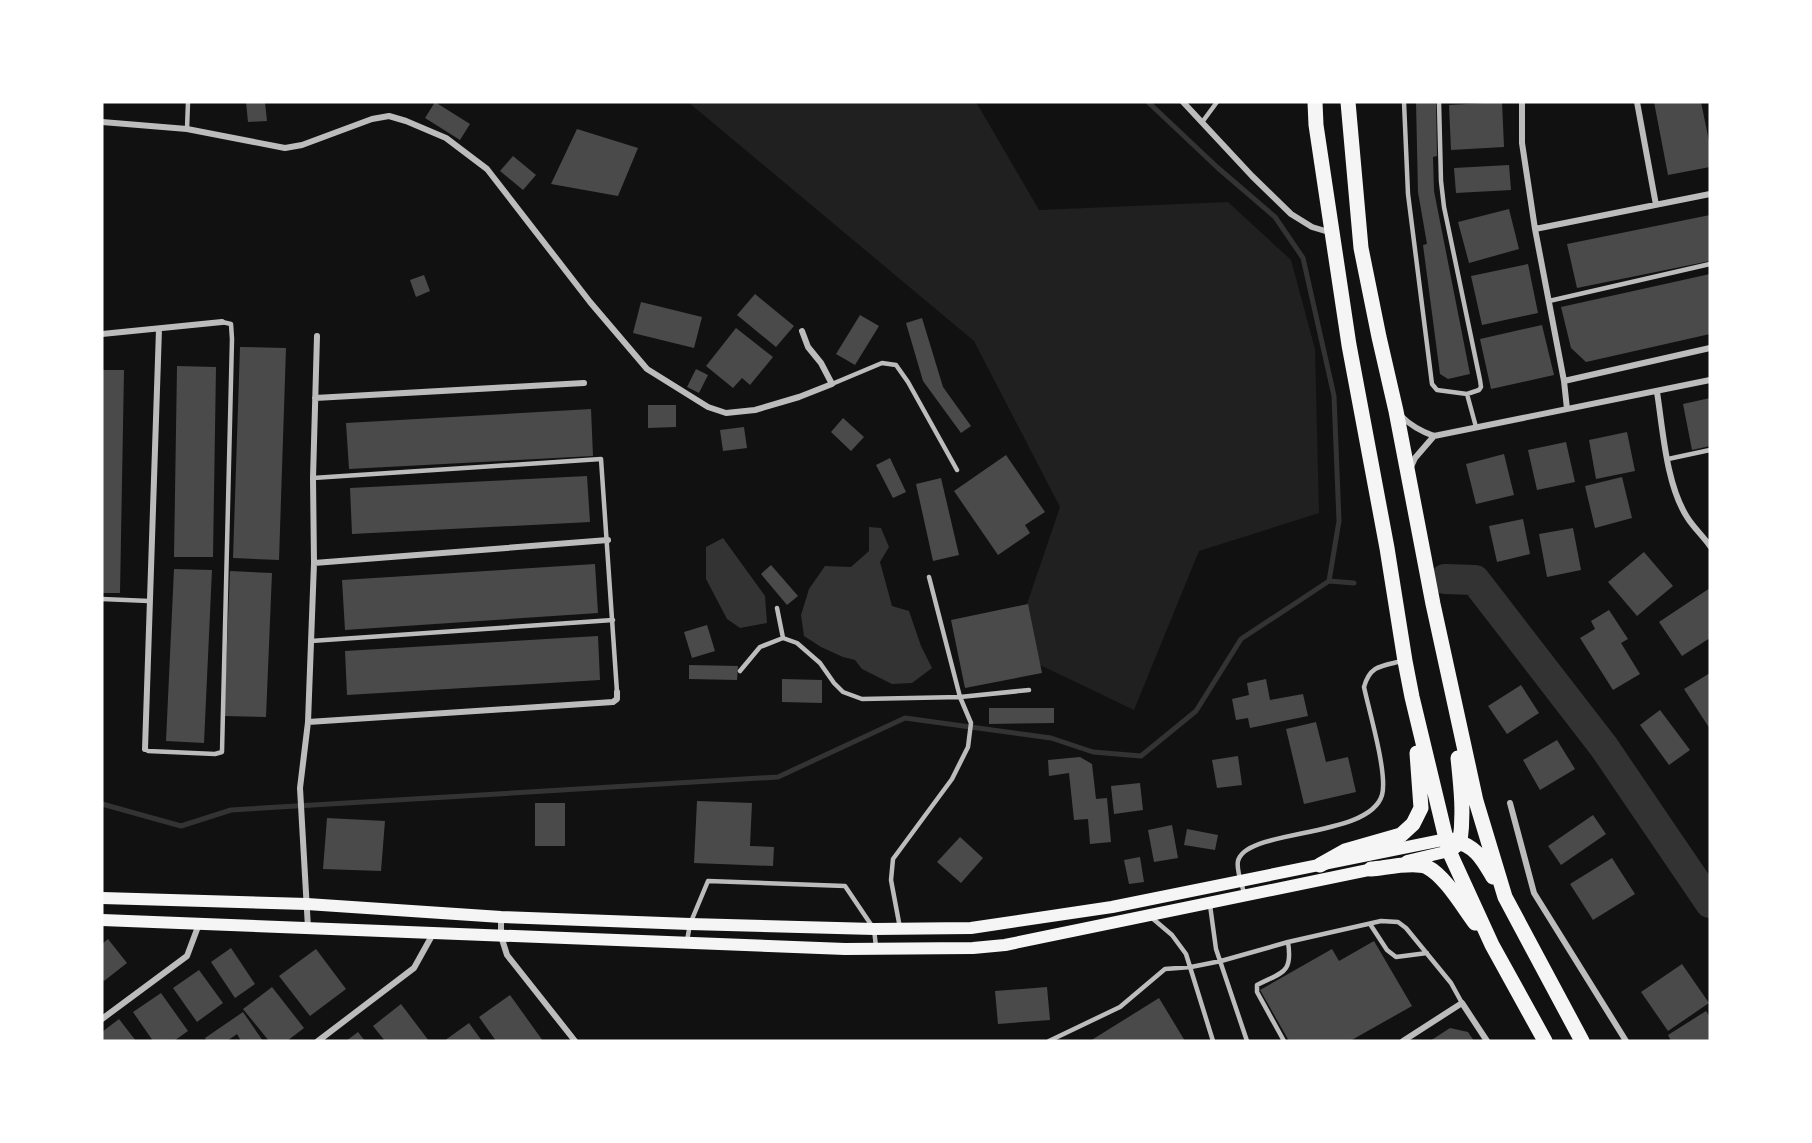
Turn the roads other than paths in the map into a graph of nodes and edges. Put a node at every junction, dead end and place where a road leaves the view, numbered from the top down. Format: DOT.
graph roads {
  1 [pos="188,102"];
  2 [pos="1183,102"];
  3 [pos="1217,102"];
  4 [pos="1315,102"];
  5 [pos="1348,102"];
  6 [pos="1404,102"];
  7 [pos="1439,102"];
  8 [pos="1522,102"];
  9 [pos="1637,102"];
  10 [pos="1203,121"];
  11 [pos="102,122"];
  12 [pos="187,129"];
  13 [pos="1710,194"];
  14 [pos="1656,205"];
  15 [pos="1534,229"];
  16 [pos="1332,233"];
  17 [pos="1710,264"];
  18 [pos="1549,301"];
  19 [pos="222,322"];
  20 [pos="159,328"];
  21 [pos="802,330"];
  22 [pos="102,334"];
  23 [pos="317,336"];
  24 [pos="1710,348"];
  25 [pos="1710,380"];
  26 [pos="1564,381"];
  27 [pos="584,383"];
  28 [pos="832,384"];
  29 [pos="1657,392"];
  30 [pos="1467,394"];
  31 [pos="315,398"];
  32 [pos="1567,409"];
  33 [pos="1396,411"];
  34 [pos="1476,427"];
  35 [pos="1434,436"];
  36 [pos="1710,450"];
  37 [pos="1668,459"];
  38 [pos="957,470"];
  39 [pos="1408,474"];
  40 [pos="313,478"];
  41 [pos="608,540"];
  42 [pos="1709,542"];
  43 [pos="314,563"];
  44 [pos="929,577"];
  45 [pos="102,599"];
  46 [pos="149,602"];
  47 [pos="777,608"];
  48 [pos="613,620"];
  49 [pos="783,638"];
  50 [pos="311,641"];
  51 [pos="1444,657"];
  52 [pos="1405,660"];
  53 [pos="740,671"];
  54 [pos="1029,690"];
  55 [pos="617,692"];
  56 [pos="960,697"];
  57 [pos="1412,697"];
  58 [pos="308,722"];
  59 [pos="145,749"];
  60 [pos="1510,803"];
  61 [pos="1452,844"];
  62 [pos="1320,865"];
  63 [pos="1371,869"];
  64 [pos="1241,881"];
  65 [pos="1244,896"];
  66 [pos="1505,897"];
  67 [pos="102,898"];
  68 [pos="1209,903"];
  69 [pos="307,904"];
  70 [pos="501,916"];
  71 [pos="1150,916"];
  72 [pos="102,920"];
  73 [pos="199,924"];
  74 [pos="690,924"];
  75 [pos="1370,924"];
  76 [pos="308,928"];
  77 [pos="874,929"];
  78 [pos="900,929"];
  79 [pos="434,932"];
  80 [pos="501,936"];
  81 [pos="1288,942"];
  82 [pos="686,943"];
  83 [pos="1492,945"];
  84 [pos="876,950"];
  85 [pos="1426,953"];
  86 [pos="1221,961"];
  87 [pos="1191,967"];
  88 [pos="1462,1003"];
  89 [pos="102,1019"];
  90 [pos="318,1041"];
  91 [pos="575,1041"];
  92 [pos="1049,1041"];
  93 [pos="1213,1041"];
  94 [pos="1246,1041"];
  95 [pos="1284,1041"];
  96 [pos="1403,1041"];
  97 [pos="1487,1041"];
  98 [pos="1545,1041"];
  99 [pos="1582,1041"];
  100 [pos="1626,1041"];
  1 -- 12 [label="lane"];
  2 -- 10 [label="street"];
  3 -- 10 [label="lane"];
  4 -- 16 [label="highway"];
  5 -- 33 [label="highway"];
  6 -- 30 [label="lane"];
  7 -- 30 [label="lane"];
  8 -- 15 [label="street"];
  9 -- 14 [label="street"];
  10 -- 16 [label="street"];
  11 -- 12 [label="street"];
  12 -- 28 [label="street"];
  13 -- 14 [label="street"];
  14 -- 15 [label="street"];
  15 -- 18 [label="street"];
  16 -- 52 [label="highway"];
  17 -- 18 [label="lane"];
  18 -- 26 [label="street"];
  19 -- 20 [label="street"];
  19 -- 59 [label="lane"];
  20 -- 22 [label="street"];
  20 -- 46 [label="street"];
  21 -- 28 [label="street"];
  23 -- 31 [label="street"];
  24 -- 26 [label="street"];
  25 -- 29 [label="street"];
  26 -- 32 [label="street"];
  27 -- 31 [label="street"];
  28 -- 38 [label="lane"];
  29 -- 32 [label="street"];
  29 -- 37 [label="street"];
  30 -- 34 [label="lane"];
  31 -- 40 [label="street"];
  32 -- 34 [label="street"];
  33 -- 35 [label="street"];
  33 -- 39 [label="highway"];
  34 -- 35 [label="street"];
  35 -- 39 [label="street"];
  36 -- 37 [label="lane"];
  37 -- 42 [label="street"];
  39 -- 51 [label="highway"];
  40 -- 41 [label="lane"];
  40 -- 43 [label="street"];
  41 -- 43 [label="street"];
  41 -- 48 [label="lane"];
  43 -- 50 [label="street"];
  44 -- 56 [label="lane"];
  45 -- 46 [label="lane"];
  46 -- 59 [label="street"];
  47 -- 49 [label="lane"];
  48 -- 50 [label="lane"];
  48 -- 55 [label="lane"];
  49 -- 53 [label="lane"];
  49 -- 56 [label="lane"];
  50 -- 58 [label="street"];
  51 -- 61 [label="highway"];
  51 -- 66 [label="highway"];
  52 -- 57 [label="highway"];
  52 -- 64 [label="lane"];
  54 -- 56 [label="lane"];
  55 -- 58 [label="street"];
  56 -- 78 [label="lane"];
  57 -- 61 [label="highway"];
  57 -- 62 [label="highway"];
  58 -- 69 [label="street"];
  60 -- 100 [label="street"];
  61 -- 62 [label="main road"];
  61 -- 63 [label="main road"];
  61 -- 66 [label="highway"];
  61 -- 83 [label="highway"];
  62 -- 64 [label="main road"];
  63 -- 65 [label="main road"];
  63 -- 83 [label="highway"];
  64 -- 65 [label="lane"];
  64 -- 78 [label="main road"];
  65 -- 68 [label="main road"];
  66 -- 99 [label="highway"];
  67 -- 69 [label="main road"];
  68 -- 71 [label="main road"];
  68 -- 86 [label="lane"];
  69 -- 70 [label="main road"];
  69 -- 76 [label="street"];
  70 -- 74 [label="main road"];
  70 -- 80 [label="street"];
  71 -- 84 [label="main road"];
  71 -- 87 [label="lane"];
  72 -- 73 [label="main road"];
  73 -- 76 [label="main road"];
  73 -- 89 [label="street"];
  74 -- 77 [label="main road"];
  74 -- 77 [label="lane"];
  74 -- 82 [label="lane"];
  75 -- 81 [label="lane"];
  75 -- 85 [label="lane"];
  75 -- 85 [label="lane"];
  76 -- 79 [label="main road"];
  77 -- 78 [label="main road"];
  77 -- 84 [label="lane"];
  79 -- 80 [label="main road"];
  79 -- 90 [label="street"];
  80 -- 82 [label="main road"];
  80 -- 91 [label="street"];
  81 -- 86 [label="lane"];
  81 -- 95 [label="lane"];
  82 -- 84 [label="main road"];
  83 -- 98 [label="highway"];
  85 -- 88 [label="lane"];
  86 -- 87 [label="lane"];
  86 -- 94 [label="lane"];
  87 -- 92 [label="lane"];
  87 -- 93 [label="lane"];
  88 -- 96 [label="street"];
  88 -- 97 [label="street"];
}
